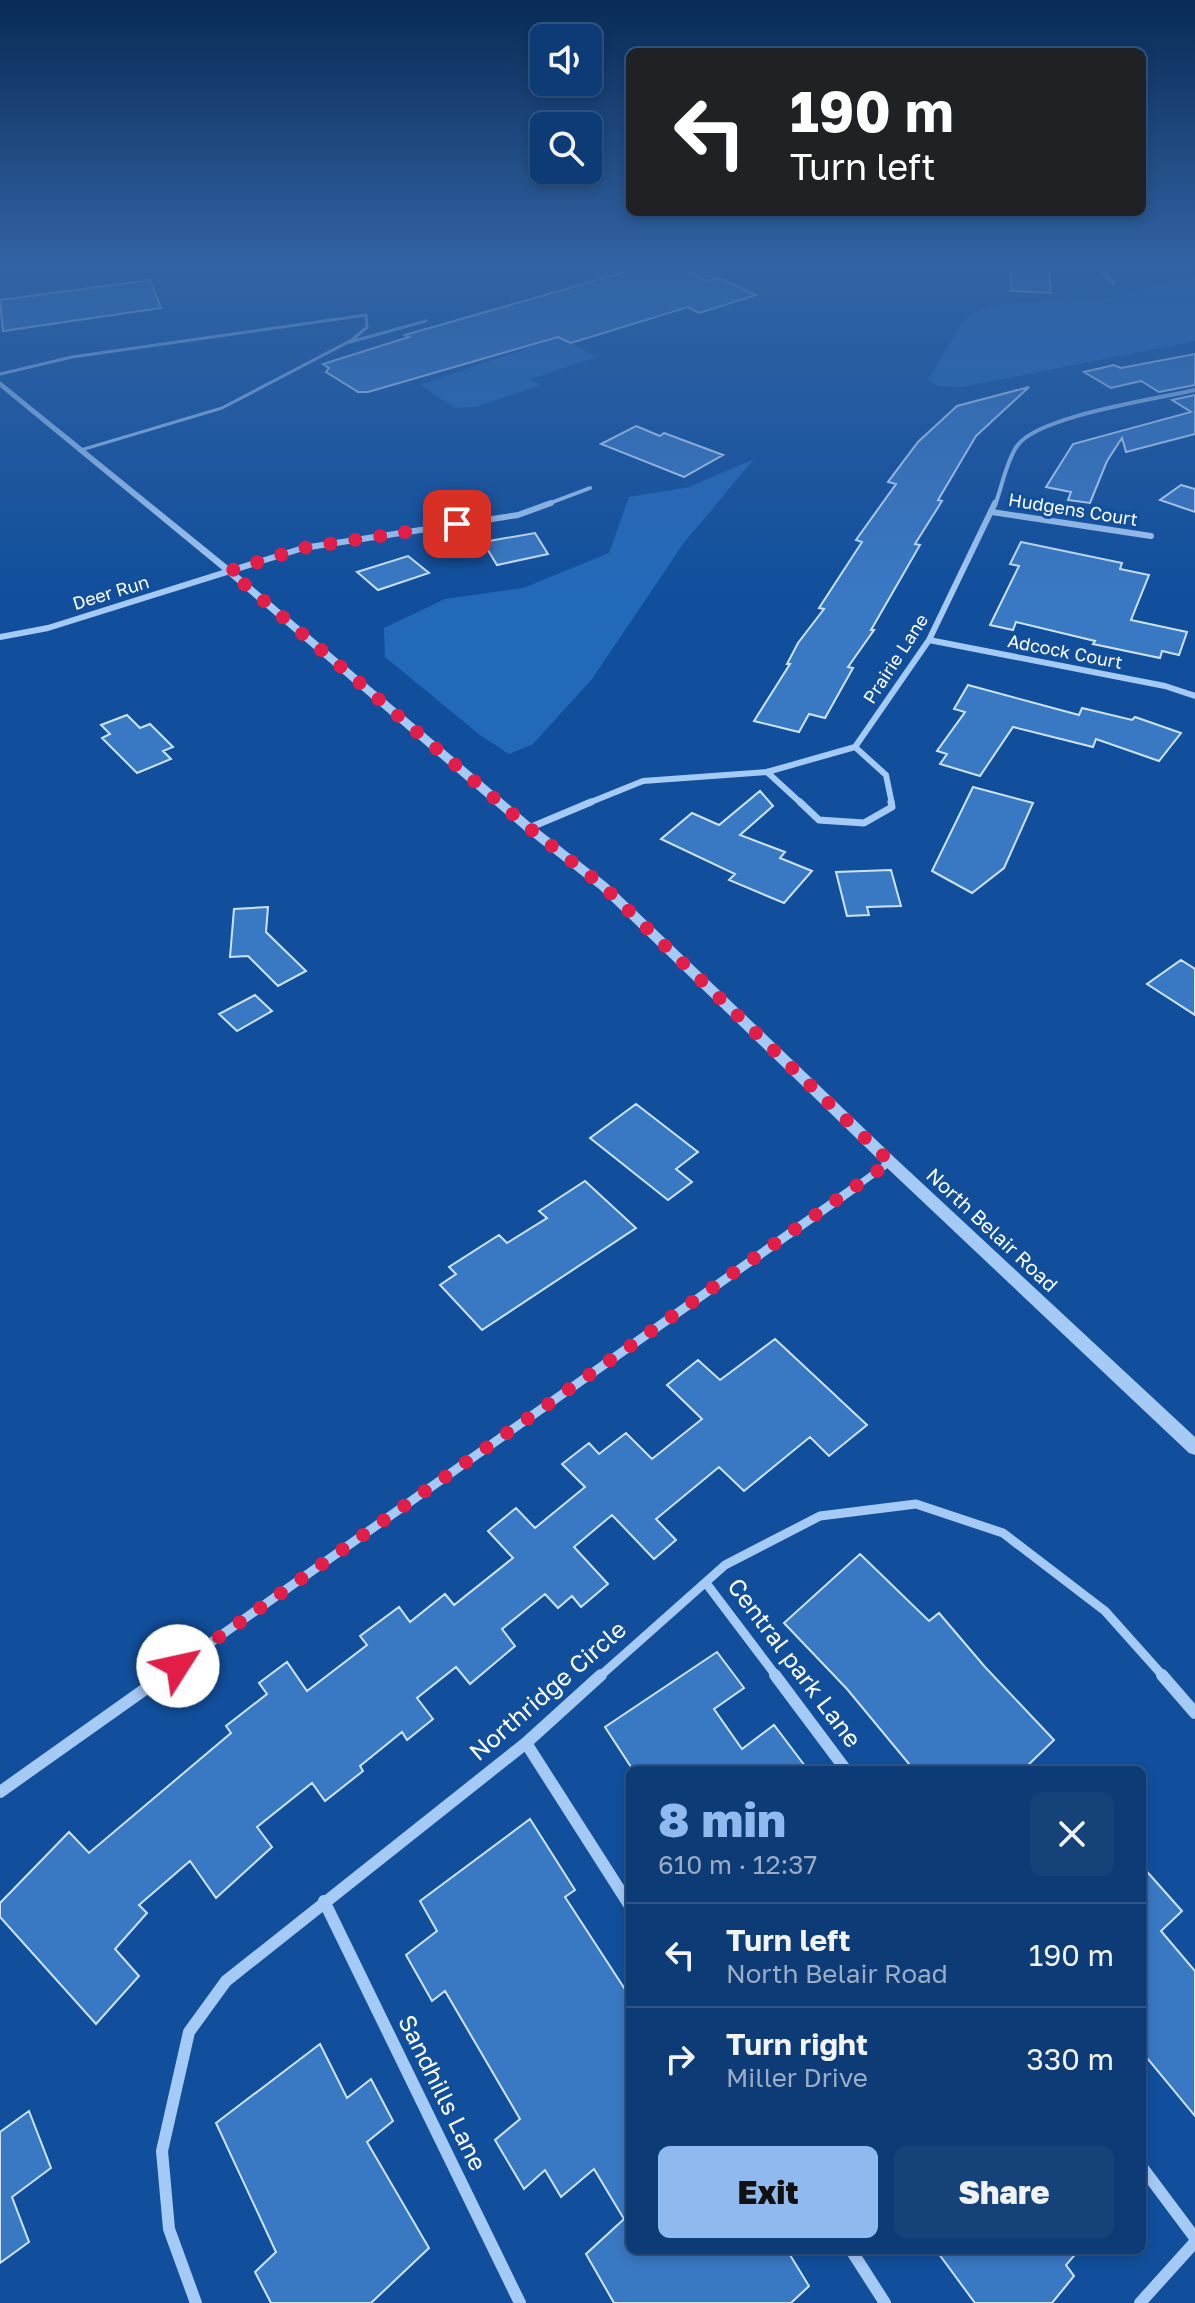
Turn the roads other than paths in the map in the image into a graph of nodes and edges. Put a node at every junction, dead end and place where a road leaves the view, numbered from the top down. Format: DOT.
graph roads {
  1 [pos="284,376"];
  2 [pos="0,383"];
  3 [pos="1195,390"];
  4 [pos="81,450"];
  5 [pos="590,488"];
  6 [pos="992,512"];
  7 [pos="1151,536"];
  8 [pos="229,571"];
  9 [pos="0,637"];
  10 [pos="929,640"];
  11 [pos="1195,696"];
  12 [pos="855,747"];
  13 [pos="767,772"];
  14 [pos="529,828"];
  15 [pos="890,1162"];
  16 [pos="1195,1448"];
  17 [pos="706,1583"];
  18 [pos="1195,1713"];
  19 [pos="526,1743"];
  20 [pos="843,1766"];
  21 [pos="0,1792"];
  22 [pos="626,1900"];
  23 [pos="324,1901"];
  24 [pos="1146,2173"];
  25 [pos="1195,2240"];
  26 [pos="854,2254"];
  27 [pos="196,2303"];
  28 [pos="520,2303"];
  29 [pos="885,2303"];
  30 [pos="1140,2303"];
  1 -- 4 [label="lane"];
  2 -- 4 [label="street, North Belair Road"];
  3 -- 6 [label="street, Prairie Lane"];
  4 -- 8 [label="street, North Belair Road"];
  5 -- 8 [label="street, Deer Run"];
  6 -- 7 [label="street, Hudgens Court"];
  6 -- 10 [label="street, Prairie Lane"];
  8 -- 9 [label="street, Deer Run"];
  8 -- 14 [label="street, North Belair Road"];
  10 -- 11 [label="street, Adcock Court"];
  10 -- 12 [label="street, Prairie Lane"];
  12 -- 13 [label="street"];
  12 -- 13 [label="street"];
  13 -- 14 [label="street"];
  14 -- 15 [label="street, North Belair Road"];
  15 -- 16 [label="street, North Belair Road"];
  15 -- 21 [label="street"];
  17 -- 18 [label="street, Northridge Circle"];
  17 -- 19 [label="street, Northridge Circle"];
  17 -- 20 [label="street, Central park Lane"];
  19 -- 22 [label="street"];
  19 -- 23 [label="street, Northridge Circle"];
  23 -- 27 [label="street, Northridge Circle"];
  23 -- 28 [label="street, Sandhills Lane"];
  24 -- 25 [label="street"];
  25 -- 30 [label="street"];
  26 -- 29 [label="street"];
}
